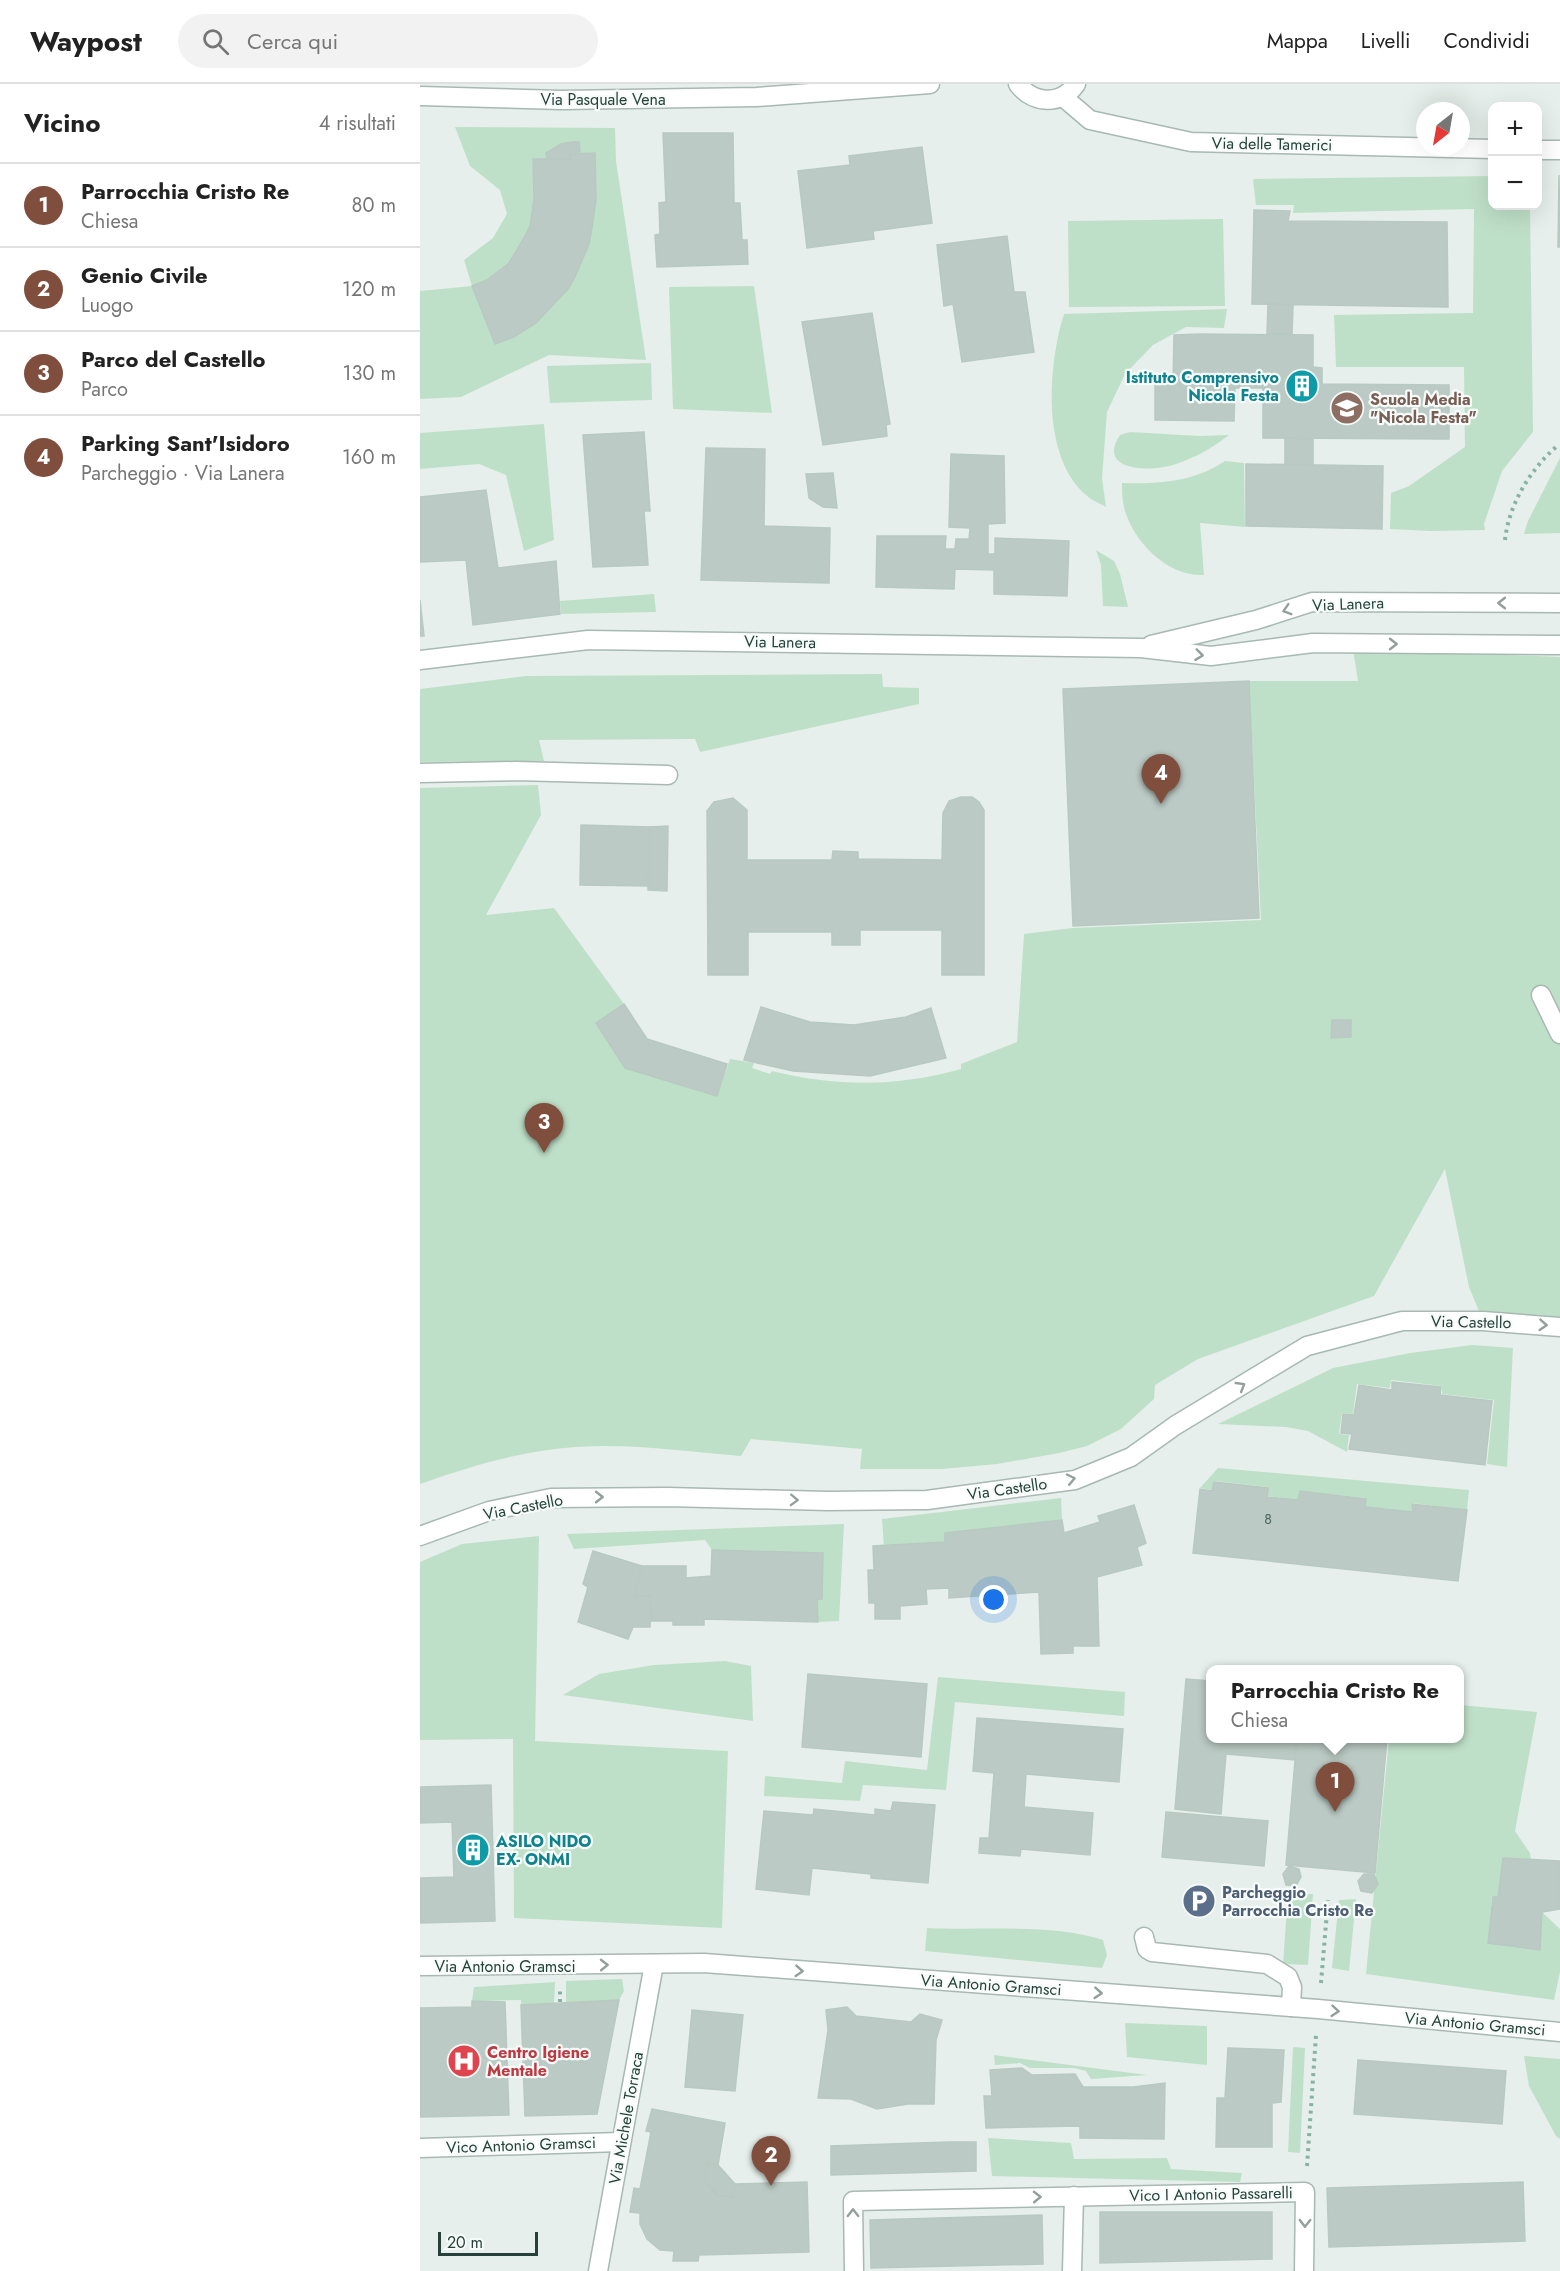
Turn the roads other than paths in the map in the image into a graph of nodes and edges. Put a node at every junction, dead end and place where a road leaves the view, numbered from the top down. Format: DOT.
graph roads {
  1 [pos="930,84"];
  2 [pos="1018,84"];
  3 [pos="1069,90"];
  4 [pos="420,96"];
  5 [pos="1488,149"];
  6 [pos="1542,150"];
  7 [pos="1560,150"];
  8 [pos="1560,603"];
  9 [pos="1560,645"];
  10 [pos="1141,648"];
  11 [pos="420,660"];
  12 [pos="420,773"];
  13 [pos="668,775"];
  14 [pos="1541,995"];
  15 [pos="1560,1034"];
  16 [pos="1560,1326"];
  17 [pos="420,1536"];
  18 [pos="1144,1937"];
  19 [pos="654,1964"];
  20 [pos="420,1966"];
  21 [pos="1291,2007"];
  22 [pos="1560,2032"];
  23 [pos="621,2142"];
  24 [pos="420,2148"];
  25 [pos="1074,2196"];
  26 [pos="598,2271"];
  27 [pos="854,2271"];
  28 [pos="1072,2271"];
  29 [pos="1304,2271"];
  1 -- 4 [label="street, Via Pasquale Vena"];
  2 -- 3 [label="street"];
  3 -- 5 [label="street, Via delle Tamerici"];
  6 -- 7 [label="street"];
  8 -- 10 [label="street, Via Lanera, one-way"];
  10 -- 9 [label="street, Via Lanera, one-way"];
  10 -- 11 [label="street, Via Lanera"];
  12 -- 13 [label="street"];
  14 -- 15 [label="street"];
  17 -- 16 [label="street, Via Castello, one-way"];
  18 -- 21 [label="street"];
  20 -- 19 [label="street, Via Antonio Gramsci, one-way"];
  19 -- 21 [label="street, Via Antonio Gramsci, one-way"];
  19 -- 23 [label="street, Via Michele Torraca"];
  21 -- 22 [label="street, Via Antonio Gramsci, one-way"];
  23 -- 24 [label="street, Vico Antonio Gramsci"];
  23 -- 26 [label="street, Via Michele Torraca"];
  27 -- 25 [label="street, Vico I Antonio Passarelli, one-way"];
  25 -- 28 [label="street"];
  25 -- 29 [label="street, Vico I Antonio Passarelli, one-way"];
}
